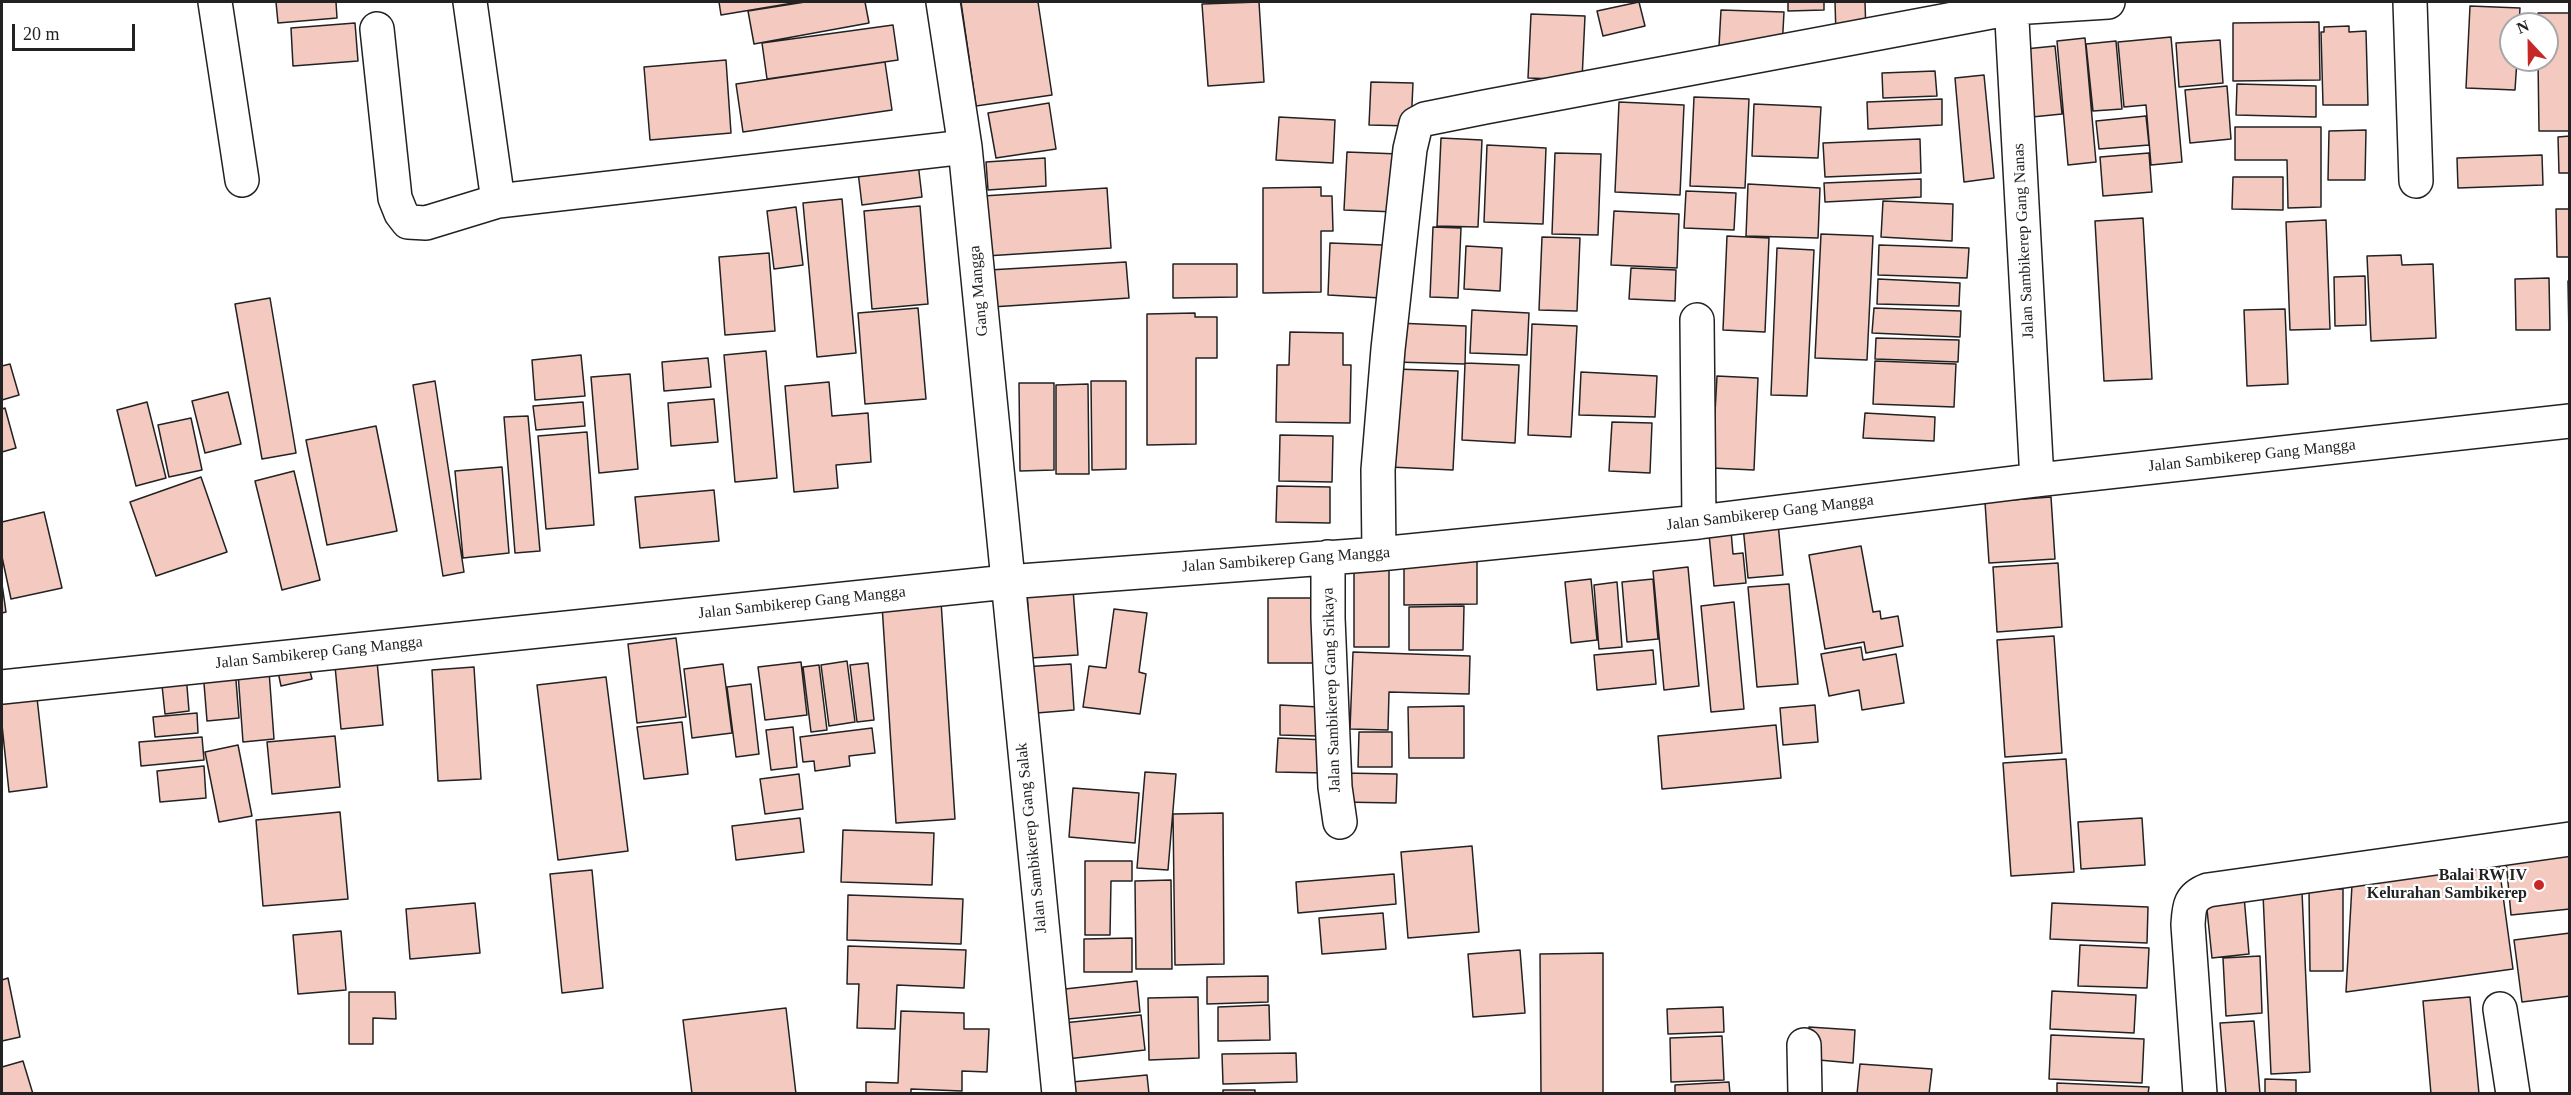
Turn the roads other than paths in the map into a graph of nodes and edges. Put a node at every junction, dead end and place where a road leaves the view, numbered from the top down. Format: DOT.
graph roads {
  1 [pos="215,2"];
  2 [pos="470,2"];
  3 [pos="943,2"];
  4 [pos="2108,2"];
  5 [pos="2410,2"];
  6 [pos="2011,5"];
  7 [pos="376,29"];
  8 [pos="965,147"];
  9 [pos="242,180"];
  10 [pos="2416,181"];
  11 [pos="498,201"];
  12 [pos="1697,320"];
  13 [pos="2570,422"];
  14 [pos="2037,480"];
  15 [pos="1699,522"];
  16 [pos="1379,554"];
  17 [pos="1328,557"];
  18 [pos="1006,582"];
  19 [pos="2,687"];
  20 [pos="1340,822"];
  21 [pos="2570,840"];
  22 [pos="2500,1009"];
  23 [pos="1804,1045"];
  24 [pos="1059,1094"];
  25 [pos="1805,1094"];
  26 [pos="2200,1094"];
  27 [pos="2513,1094"];
  1 -- 9 [label="street"];
  2 -- 11 [label="street"];
  3 -- 8 [label="street, Gang Mangga"];
  4 -- 6 [label="street"];
  5 -- 10 [label="street"];
  6 -- 14 [label="street, Jalan Sambikerep Gang Nanas"];
  6 -- 16 [label="street"];
  7 -- 11 [label="street"];
  8 -- 11 [label="street"];
  8 -- 18 [label="street, Gang Mangga"];
  12 -- 15 [label="street"];
  13 -- 14 [label="street, Jalan Sambikerep Gang Mangga"];
  14 -- 15 [label="street, Jalan Sambikerep Gang Mangga"];
  15 -- 16 [label="street, Jalan Sambikerep Gang Mangga"];
  16 -- 17 [label="street, Jalan Sambikerep Gang Mangga"];
  17 -- 18 [label="street, Jalan Sambikerep Gang Mangga"];
  17 -- 20 [label="street, Jalan Sambikerep Gang Srikaya"];
  18 -- 19 [label="street, Jalan Sambikerep Gang Mangga"];
  18 -- 24 [label="street, Jalan Sambikerep Gang Salak"];
  21 -- 26 [label="street"];
  22 -- 27 [label="street"];
  23 -- 25 [label="street"];
}
